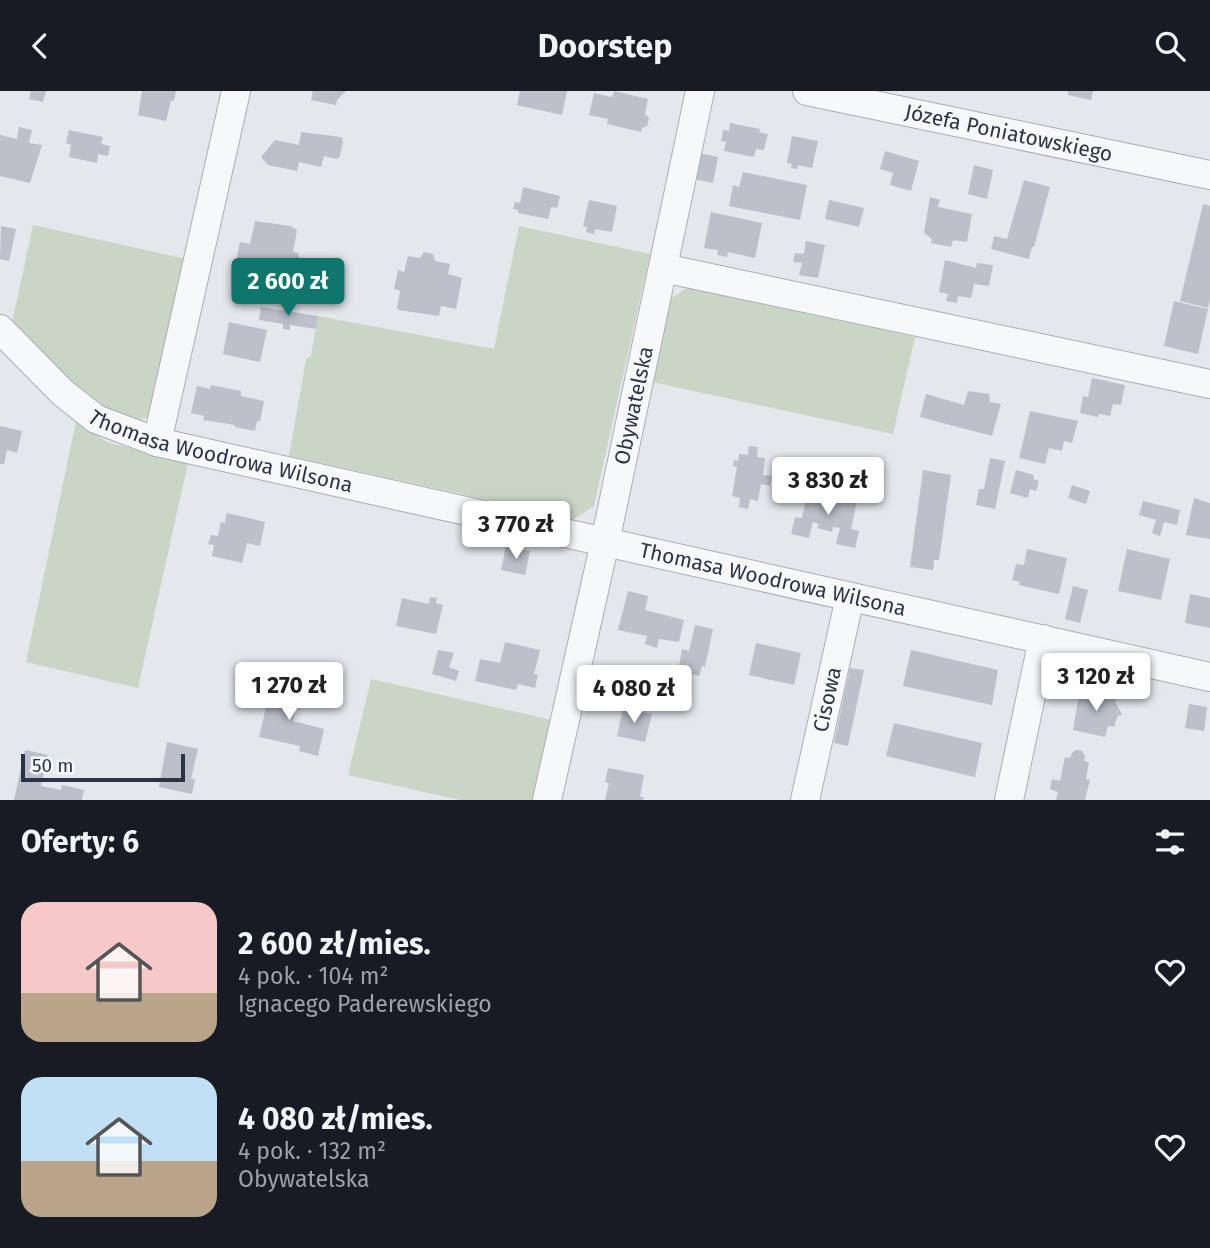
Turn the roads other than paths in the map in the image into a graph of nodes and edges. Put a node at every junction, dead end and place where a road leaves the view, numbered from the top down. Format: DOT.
graph roads {
  1 [pos="236,91"];
  2 [pos="700,91"];
  3 [pos="807,91"];
  4 [pos="1210,175"];
  5 [pos="663,268"];
  6 [pos="0,329"];
  7 [pos="1210,384"];
  8 [pos="157,442"];
  9 [pos="605,542"];
  10 [pos="850,597"];
  11 [pos="1043,639"];
  12 [pos="1210,677"];
  13 [pos="547,800"];
  14 [pos="805,800"];
  15 [pos="1009,800"];
  1 -- 8 [label="street"];
  2 -- 5 [label="street, Obywatelska"];
  3 -- 4 [label="street, Józefa Poniatowskiego"];
  5 -- 7 [label="street"];
  5 -- 9 [label="street, Obywatelska"];
  6 -- 8 [label="street, Thomasa Woodrowa Wilsona"];
  8 -- 9 [label="street, Thomasa Woodrowa Wilsona"];
  9 -- 10 [label="street, Thomasa Woodrowa Wilsona"];
  9 -- 13 [label="street, Obywatelska"];
  10 -- 11 [label="street, Thomasa Woodrowa Wilsona"];
  10 -- 14 [label="street, Cisowa"];
  11 -- 12 [label="street, Thomasa Woodrowa Wilsona"];
  11 -- 15 [label="street"];
}
